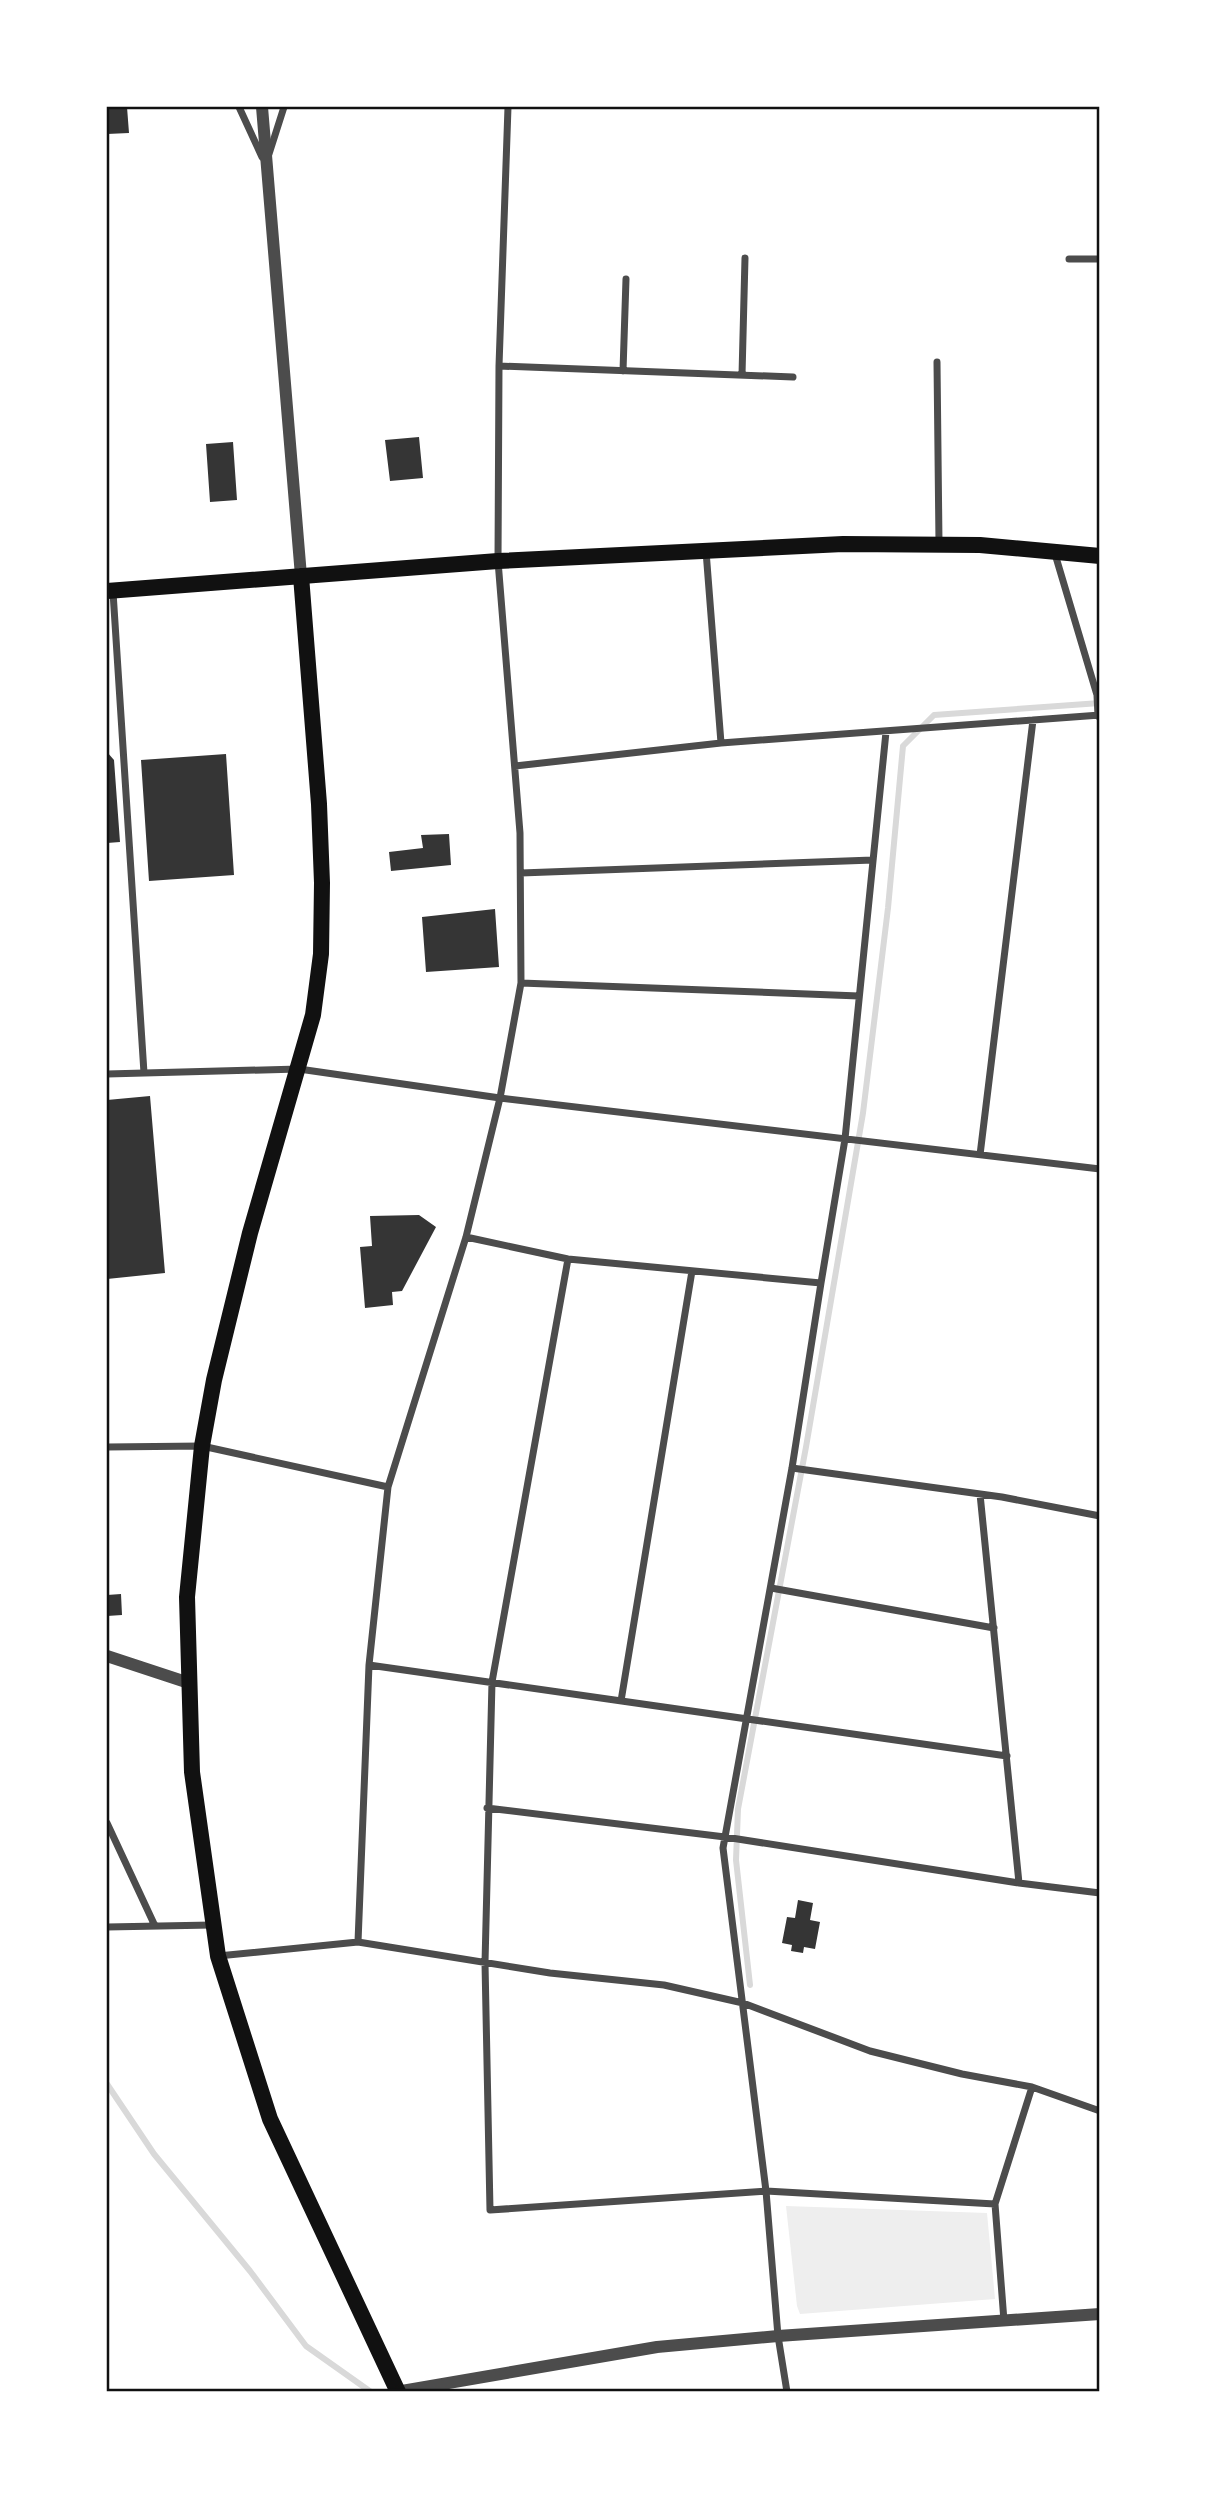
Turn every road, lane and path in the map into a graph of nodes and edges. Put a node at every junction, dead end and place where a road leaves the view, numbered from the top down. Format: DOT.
graph roads {
  1 [pos="239,107"];
  2 [pos="261,107"];
  3 [pos="285,107"];
  4 [pos="508,107"];
  5 [pos="265,164"];
  6 [pos="745,258"];
  7 [pos="1069,259"];
  8 [pos="1100,259"];
  9 [pos="626,279"];
  10 [pos="937,362"];
  11 [pos="499,366"];
  12 [pos="623,371"];
  13 [pos="743,375"];
  14 [pos="793,377"];
  15 [pos="939,544"];
  16 [pos="1054,550"];
  17 [pos="706,551"];
  18 [pos="1100,556"];
  19 [pos="498,561"];
  20 [pos="301,576"];
  21 [pos="110,591"];
  22 [pos="1099,715"];
  23 [pos="1033,720"];
  24 [pos="886,732"];
  25 [pos="721,743"];
  26 [pos="515,766"];
  27 [pos="873,860"];
  28 [pos="521,873"];
  29 [pos="521,983"];
  30 [pos="859,996"];
  31 [pos="299,1069"];
  32 [pos="144,1073"];
  33 [pos="107,1074"];
  34 [pos="500,1098"];
  35 [pos="845,1139"];
  36 [pos="980,1155"];
  37 [pos="1100,1169"];
  38 [pos="466,1237"];
  39 [pos="568,1259"];
  40 [pos="692,1271"];
  41 [pos="821,1283"];
  42 [pos="202,1446"];
  43 [pos="107,1447"];
  44 [pos="792,1468"];
  45 [pos="388,1486"];
  46 [pos="980,1493"];
  47 [pos="1100,1516"];
  48 [pos="771,1588"];
  49 [pos="994,1628"];
  50 [pos="107,1657"];
  51 [pos="369,1665"];
  52 [pos="492,1682"];
  53 [pos="189,1683"];
  54 [pos="621,1701"];
  55 [pos="747,1720"];
  56 [pos="1006,1756"];
  57 [pos="487,1808"];
  58 [pos="107,1823"];
  59 [pos="725,1838"];
  60 [pos="1019,1883"];
  61 [pos="1100,1893"];
  62 [pos="213,1925"];
  63 [pos="155,1926"];
  64 [pos="107,1927"];
  65 [pos="358,1942"];
  66 [pos="218,1956"];
  67 [pos="485,1963"];
  68 [pos="743,2003"];
  69 [pos="1032,2087"];
  70 [pos="1100,2111"];
  71 [pos="766,2191"];
  72 [pos="995,2204"];
  73 [pos="1100,2314"];
  74 [pos="1004,2321"];
  75 [pos="778,2336"];
  76 [pos="397,2392"];
  77 [pos="787,2392"];
  1 -- 5 [label="street"];
  2 -- 5 [label="street"];
  3 -- 5 [label="street"];
  4 -- 11 [label="street"];
  5 -- 20 [label="street"];
  6 -- 13 [label="street"];
  7 -- 8 [label="street"];
  9 -- 12 [label="street"];
  10 -- 15 [label="street"];
  11 -- 12 [label="street"];
  11 -- 19 [label="street"];
  12 -- 13 [label="street"];
  13 -- 14 [label="street"];
  15 -- 16 [label="main road"];
  15 -- 17 [label="main road"];
  16 -- 18 [label="main road"];
  16 -- 22 [label="street"];
  17 -- 19 [label="main road"];
  17 -- 25 [label="street"];
  19 -- 20 [label="main road"];
  19 -- 26 [label="street"];
  20 -- 21 [label="main road"];
  20 -- 31 [label="main road"];
  21 -- 32 [label="street"];
  22 -- 23 [label="street"];
  23 -- 24 [label="street"];
  23 -- 36 [label="street"];
  24 -- 25 [label="street"];
  24 -- 27 [label="street"];
  25 -- 26 [label="street"];
  26 -- 28 [label="street"];
  27 -- 28 [label="street"];
  27 -- 30 [label="street"];
  28 -- 29 [label="street"];
  29 -- 30 [label="street"];
  29 -- 34 [label="street"];
  30 -- 35 [label="street"];
  31 -- 32 [label="street"];
  31 -- 34 [label="street"];
  31 -- 42 [label="main road"];
  32 -- 33 [label="street"];
  34 -- 35 [label="street"];
  34 -- 38 [label="street"];
  35 -- 36 [label="street"];
  35 -- 41 [label="street"];
  36 -- 37 [label="street"];
  38 -- 39 [label="street"];
  38 -- 45 [label="street"];
  39 -- 40 [label="street"];
  39 -- 52 [label="street"];
  40 -- 41 [label="street"];
  40 -- 54 [label="street"];
  41 -- 44 [label="street"];
  42 -- 43 [label="street"];
  42 -- 45 [label="street"];
  42 -- 53 [label="main road"];
  44 -- 46 [label="street"];
  44 -- 48 [label="street"];
  45 -- 51 [label="street"];
  46 -- 47 [label="street"];
  46 -- 49 [label="street"];
  48 -- 49 [label="street"];
  48 -- 55 [label="street"];
  49 -- 56 [label="street"];
  50 -- 53 [label="street"];
  51 -- 52 [label="street"];
  51 -- 65 [label="street"];
  52 -- 54 [label="street"];
  52 -- 57 [label="street"];
  53 -- 62 [label="main road"];
  54 -- 55 [label="street"];
  55 -- 56 [label="street"];
  55 -- 59 [label="street"];
  56 -- 60 [label="street"];
  57 -- 59 [label="street"];
  57 -- 67 [label="street"];
  58 -- 63 [label="street"];
  59 -- 60 [label="street"];
  59 -- 68 [label="street"];
  60 -- 61 [label="street"];
  62 -- 63 [label="street"];
  62 -- 66 [label="main road"];
  63 -- 64 [label="street"];
  65 -- 66 [label="street"];
  65 -- 67 [label="street"];
  66 -- 76 [label="main road"];
  67 -- 68 [label="street"];
  67 -- 71 [label="street"];
  68 -- 69 [label="street"];
  68 -- 71 [label="street"];
  69 -- 70 [label="street"];
  69 -- 72 [label="street"];
  71 -- 72 [label="street"];
  71 -- 75 [label="street"];
  72 -- 74 [label="street"];
  73 -- 74 [label="street"];
  74 -- 75 [label="street"];
  75 -- 76 [label="street"];
  75 -- 77 [label="street"];
}
